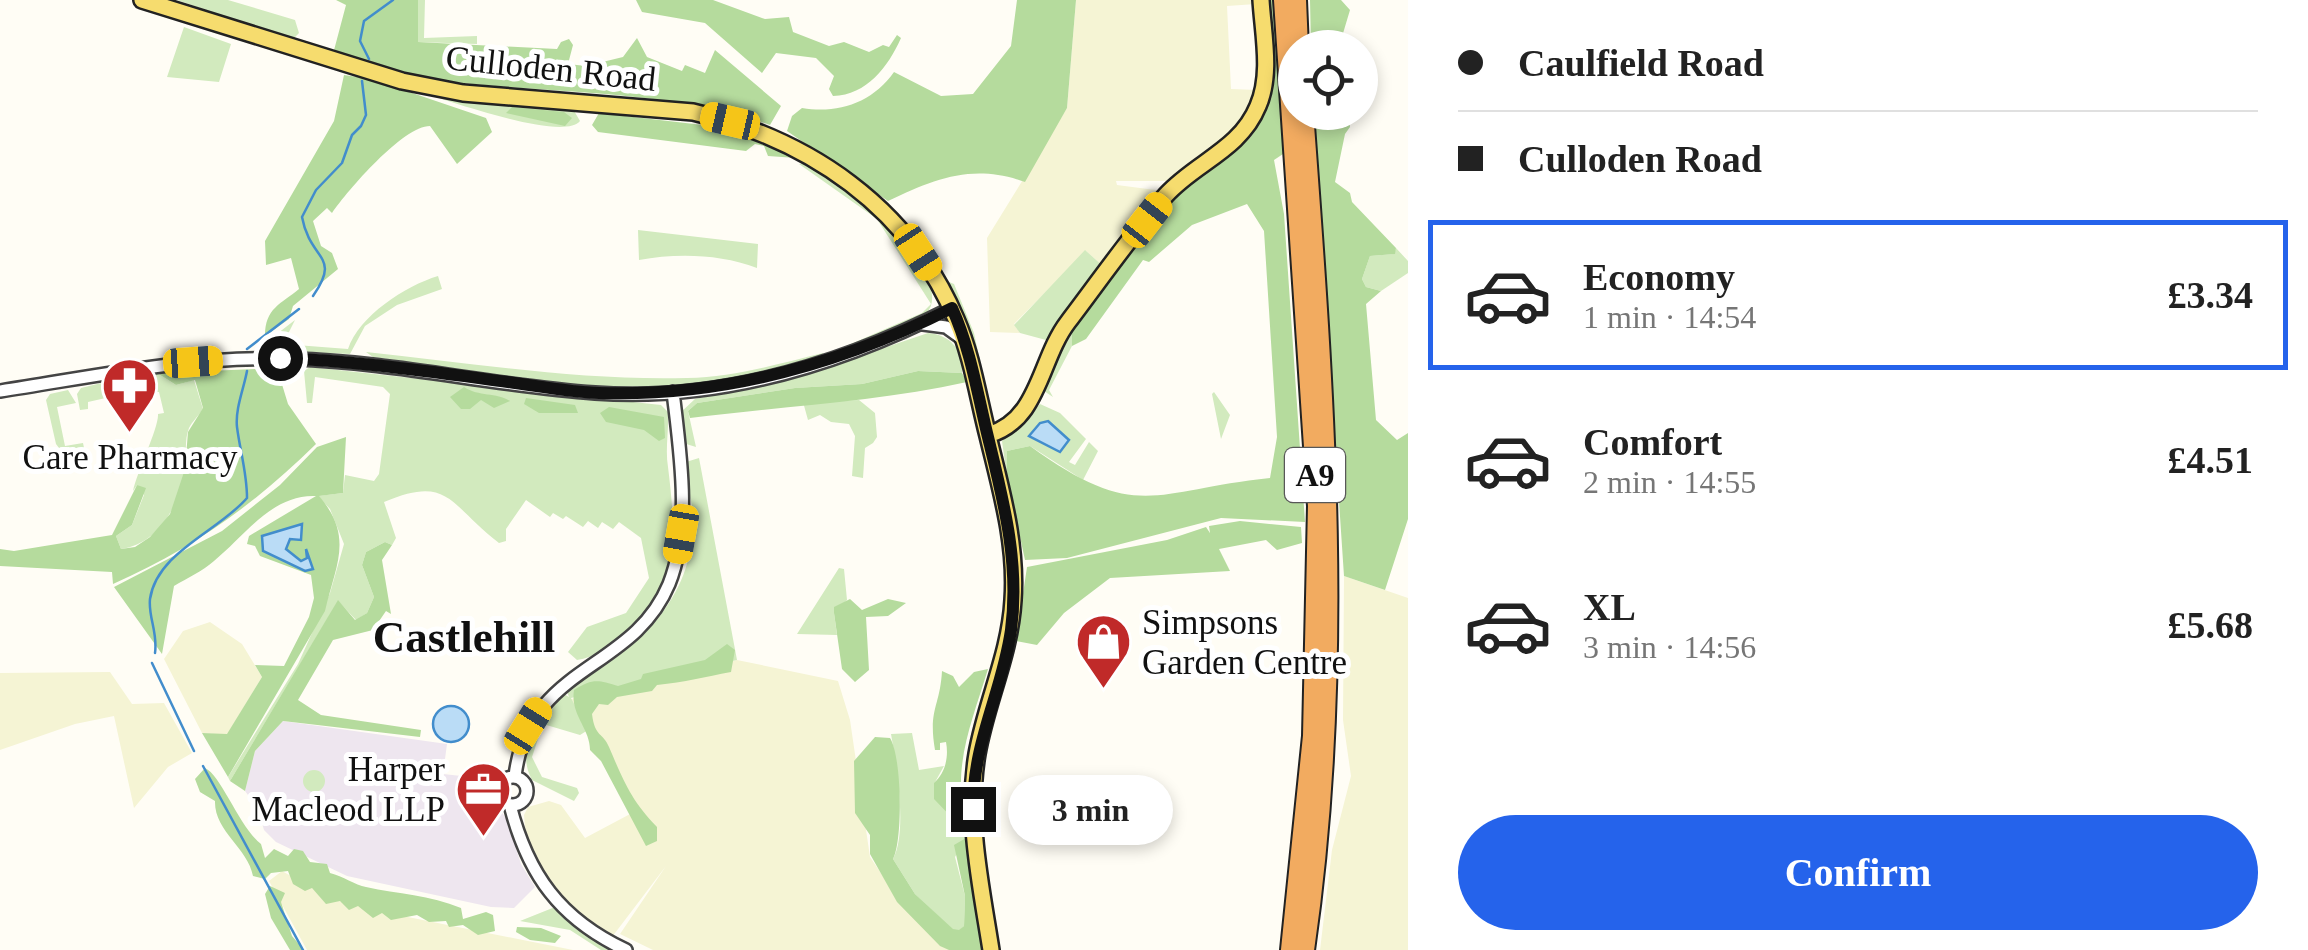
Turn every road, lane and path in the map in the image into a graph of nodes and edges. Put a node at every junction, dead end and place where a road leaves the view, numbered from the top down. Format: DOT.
graph roads {
  1 [pos="142,0"];
  2 [pos="1261,0"];
  3 [pos="1283,0"];
  4 [pos="1297,0"];
  5 [pos="1298,30"];
  6 [pos="1305,130"];
  7 [pos="946,305"];
  8 [pos="918,324"];
  9 [pos="964,340"];
  10 [pos="0,390"];
  11 [pos="673,392"];
  12 [pos="988,435"];
  13 [pos="515,776"];
  14 [pos="510,804"];
  15 [pos="626,950"];
  16 [pos="991,950"];
  17 [pos="1290,950"];
  18 [pos="1304,950"];
  1 -- 7 [label="main road, Culloden Road"];
  2 -- 12 [label="main road"];
  3 -- 17 [label="highway, A9"];
  4 -- 5 [label="highway"];
  6 -- 18 [label="highway, A9"];
  7 -- 8 [label="street"];
  7 -- 9 [label="main road, Culloden Road"];
  8 -- 9 [label="street"];
  8 -- 11 [label="street"];
  9 -- 12 [label="main road, Culloden Road"];
  10 -- 11 [label="street"];
  11 -- 13 [label="street"];
  12 -- 16 [label="main road, Culloden Road"];
  13 -- 14 [label="street"];
  13 -- 14 [label="street"];
  14 -- 15 [label="street"];
}
